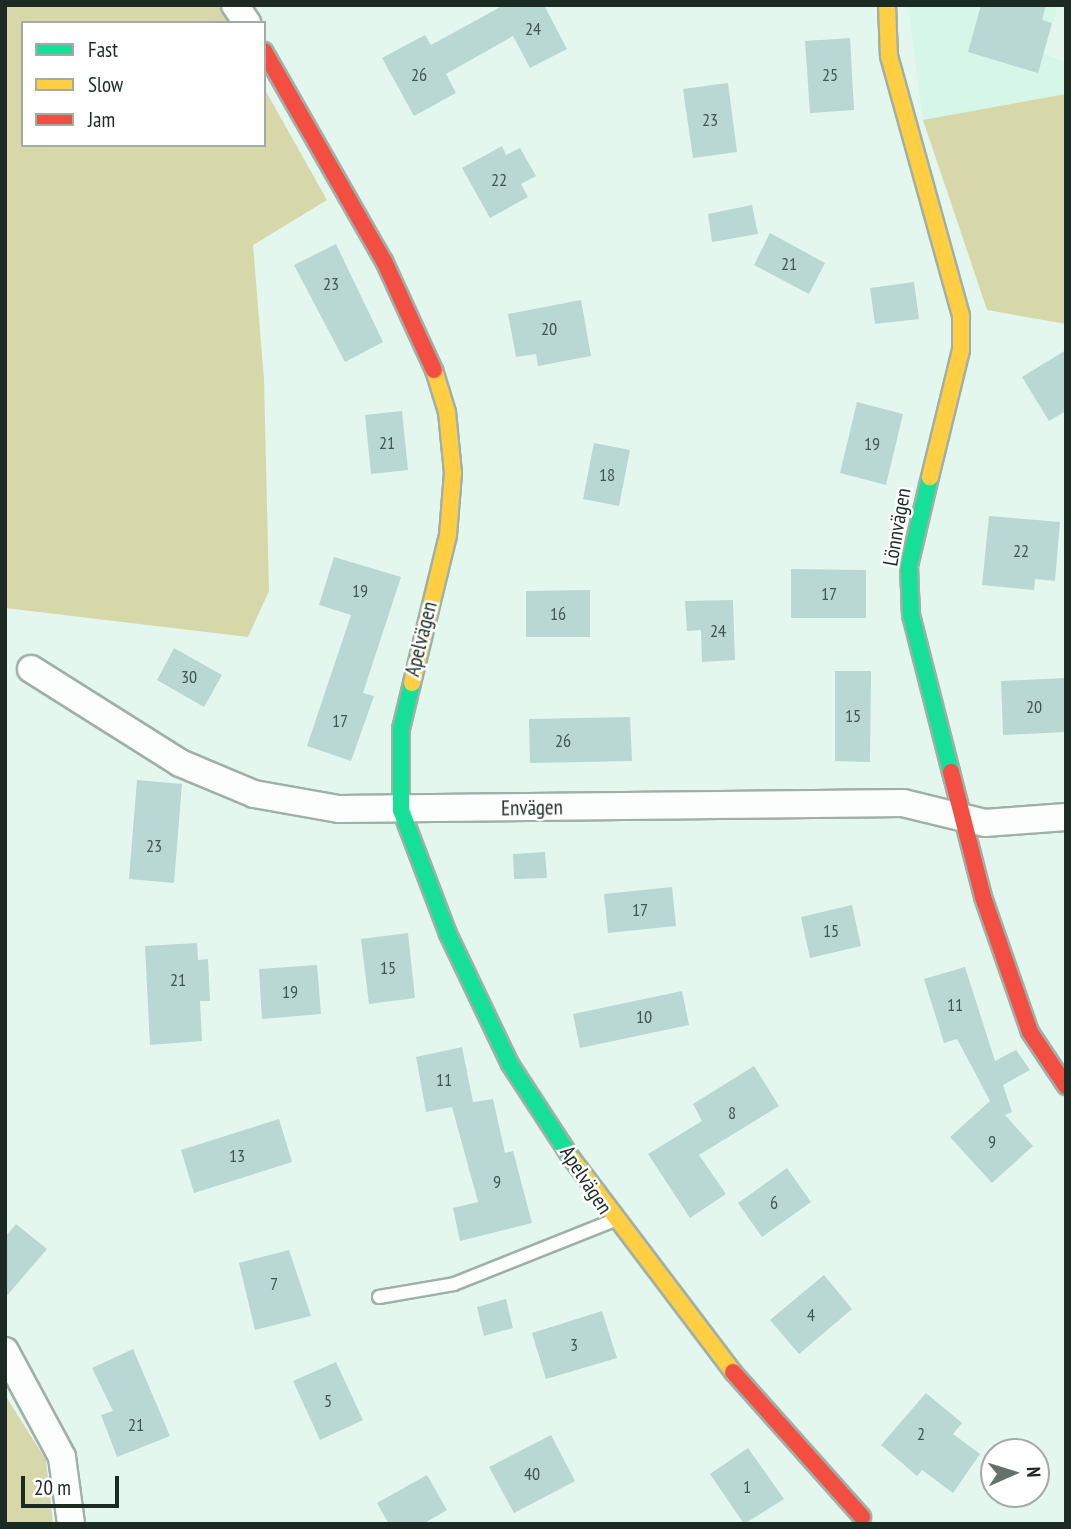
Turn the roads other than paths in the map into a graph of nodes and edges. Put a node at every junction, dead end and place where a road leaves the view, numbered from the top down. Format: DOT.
graph roads {
  1 [pos="235,5"];
  2 [pos="887,5"];
  3 [pos="246,21"];
  4 [pos="266,54"];
  5 [pos="30,669"];
  6 [pos="401,810"];
  7 [pos="961,817"];
  8 [pos="1066,817"];
  9 [pos="1066,1086"];
  10 [pos="613,1221"];
  11 [pos="379,1297"];
  12 [pos="5,1351"];
  13 [pos="865,1521"];
  14 [pos="71,1524"];
  1 -- 3 [label="street"];
  2 -- 7 [label="street, Lönnvägen"];
  4 -- 6 [label="street, Apelvägen"];
  5 -- 6 [label="street, Envägen"];
  6 -- 7 [label="street, Envägen"];
  6 -- 10 [label="street, Apelvägen"];
  7 -- 8 [label="street, Envägen"];
  7 -- 9 [label="street, Lönnvägen"];
  10 -- 11 [label="lane, Apelvägen"];
  10 -- 13 [label="street, Apelvägen"];
  12 -- 14 [label="street"];
}
